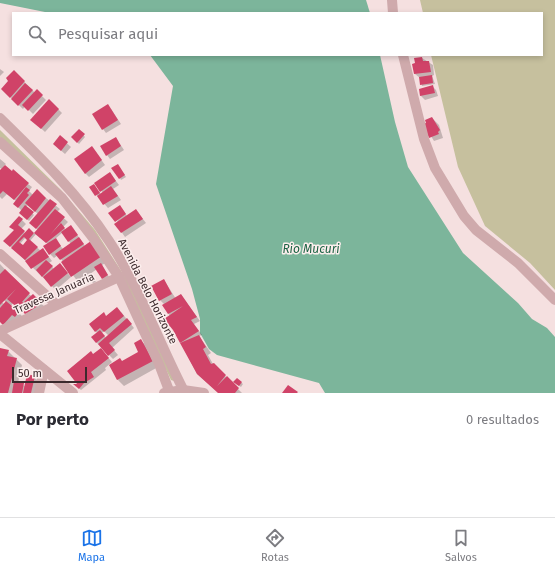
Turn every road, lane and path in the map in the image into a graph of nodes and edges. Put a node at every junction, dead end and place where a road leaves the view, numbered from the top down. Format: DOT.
graph roads {
  1 [pos="392,0"];
  2 [pos="393,12"];
  3 [pos="403,56"];
  4 [pos="0,118"];
  5 [pos="0,142"];
  6 [pos="0,254"];
  7 [pos="119,277"];
  8 [pos="555,300"];
  9 [pos="56,304"];
  10 [pos="0,331"];
  11 [pos="0,334"];
  12 [pos="44,370"];
  13 [pos="184,391"];
  14 [pos="39,393"];
  15 [pos="73,393"];
  16 [pos="168,393"];
  17 [pos="204,393"];
  1 -- 2 [label="street"];
  3 -- 8 [label="street"];
  4 -- 13 [label="street, Avenida Belo Horizonte"];
  5 -- 7 [label="street, Avenida Belo Horizonte"];
  6 -- 9 [label="street"];
  7 -- 9 [label="street, Travessa Januaria"];
  7 -- 16 [label="street, Avenida Belo Horizonte"];
  9 -- 10 [label="street, Travessa Januaria"];
  11 -- 12 [label="street"];
  12 -- 14 [label="street"];
  12 -- 15 [label="street"];
  13 -- 16 [label="street"];
  13 -- 17 [label="street"];
}
